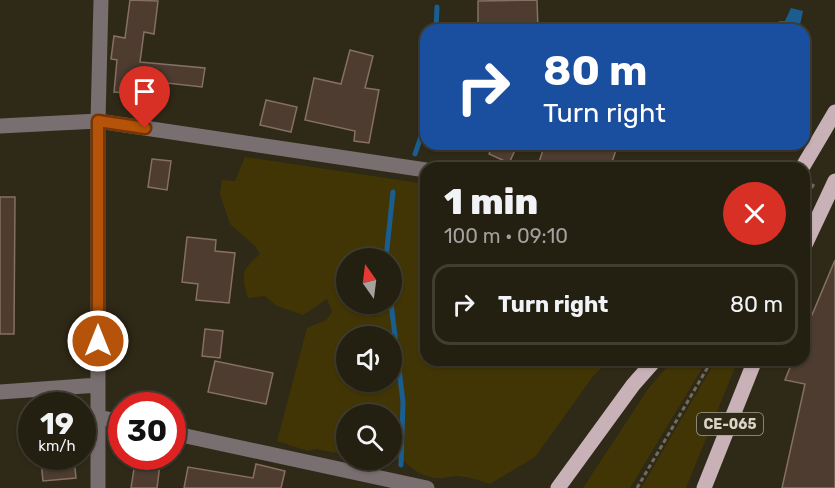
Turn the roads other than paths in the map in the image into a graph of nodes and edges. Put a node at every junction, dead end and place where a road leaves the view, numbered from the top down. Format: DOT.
graph roads {
  1 [pos="101,0"];
  2 [pos="835,112"];
  3 [pos="98,121"];
  4 [pos="0,126"];
  5 [pos="806,162"];
  6 [pos="420,169"];
  7 [pos="835,181"];
  8 [pos="810,234"];
  9 [pos="650,366"];
  10 [pos="753,366"];
  11 [pos="98,385"];
  12 [pos="0,392"];
  13 [pos="98,417"];
  14 [pos="108,419"];
  15 [pos="186,436"];
  16 [pos="572,468"];
  17 [pos="98,488"];
  18 [pos="427,488"];
  19 [pos="558,488"];
  20 [pos="570,488"];
  21 [pos="704,488"];
  1 -- 3 [label="street"];
  2 -- 5 [label="main road"];
  3 -- 4 [label="street"];
  3 -- 6 [label="street"];
  3 -- 11 [label="street"];
  7 -- 8 [label="main road"];
  9 -- 16 [label="main road"];
  10 -- 21 [label="main road, CE-065"];
  11 -- 12 [label="street"];
  11 -- 13 [label="street"];
  13 -- 14 [label="street"];
  13 -- 17 [label="street"];
  15 -- 18 [label="street"];
  16 -- 19 [label="main road"];
  16 -- 20 [label="main road"];
}
